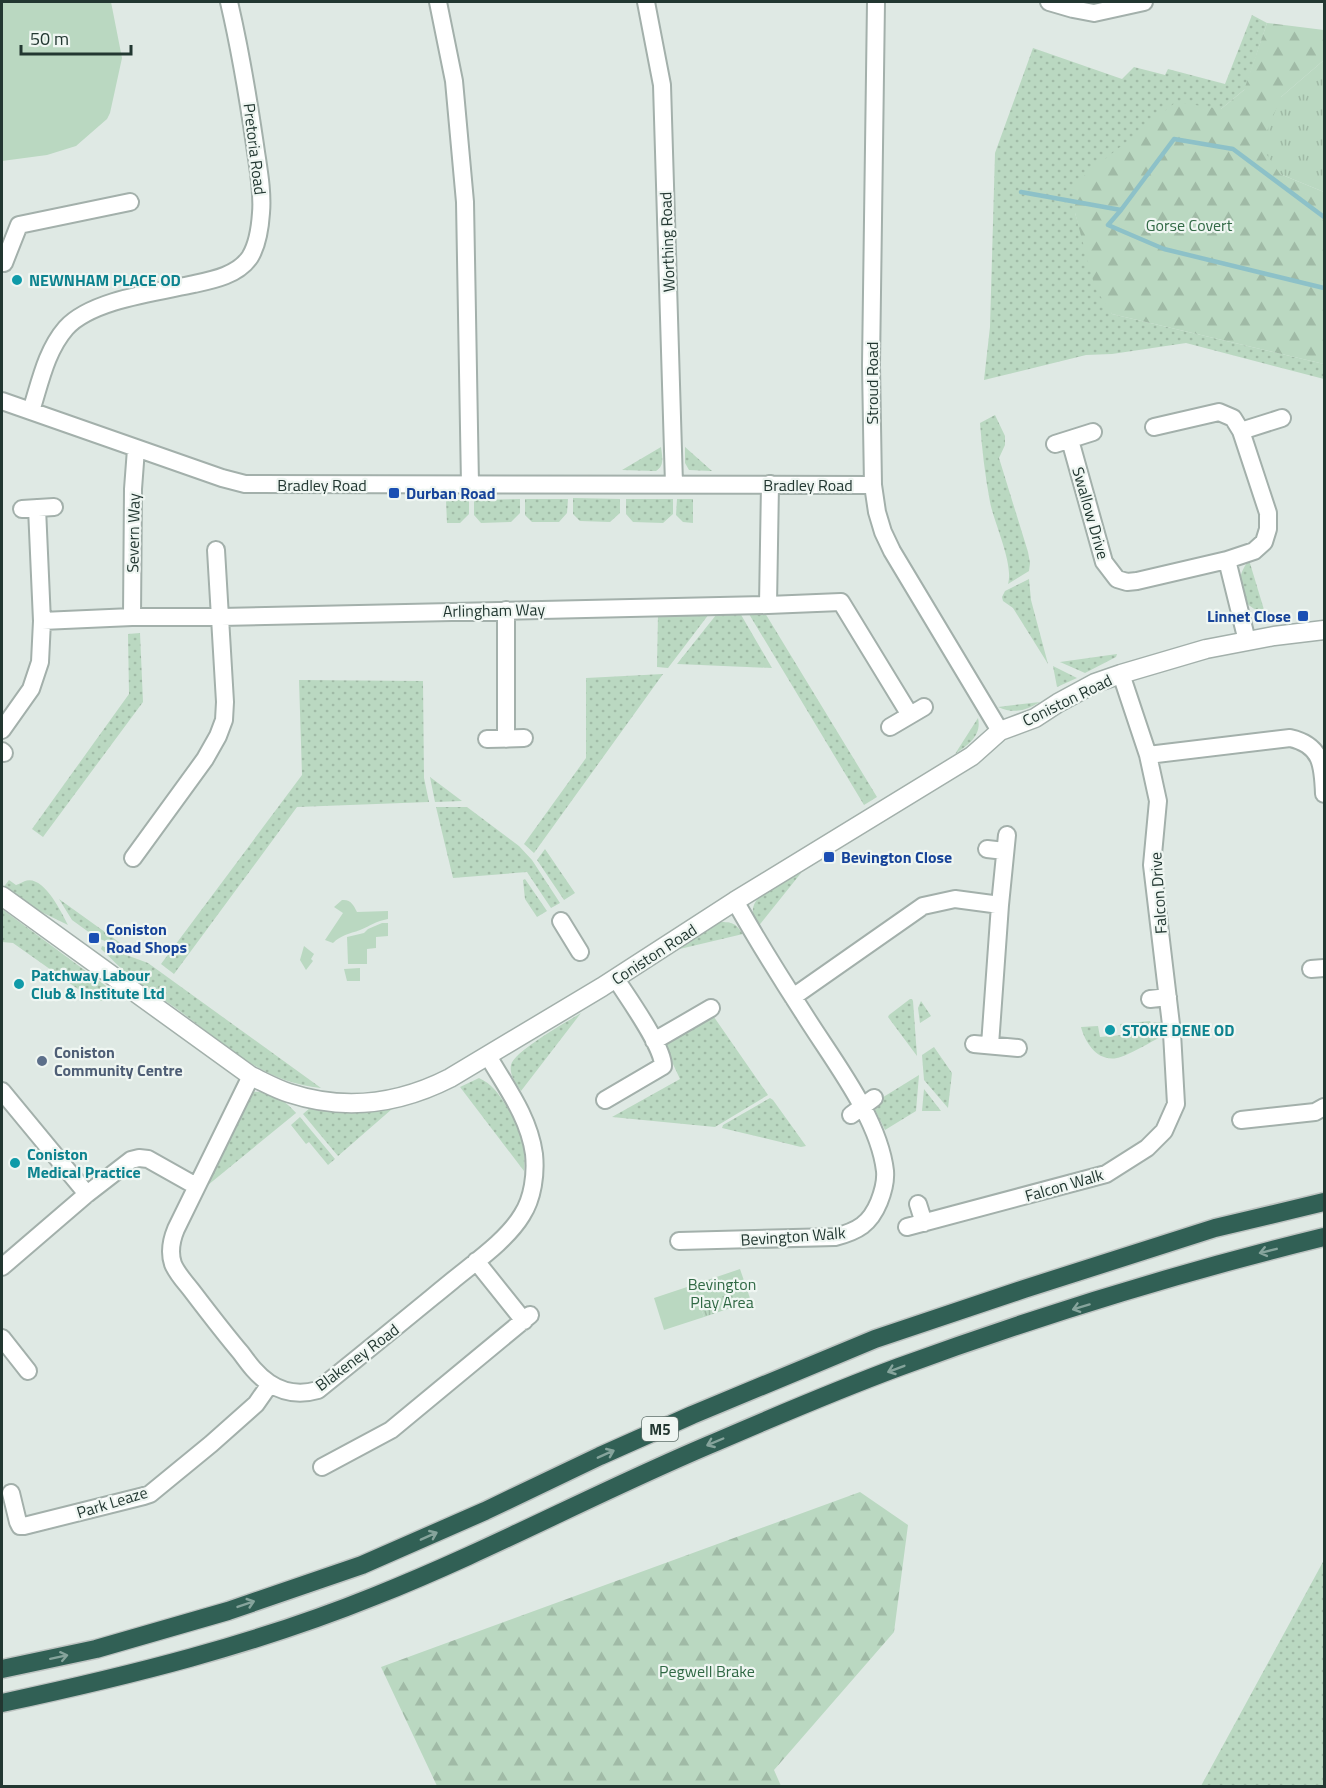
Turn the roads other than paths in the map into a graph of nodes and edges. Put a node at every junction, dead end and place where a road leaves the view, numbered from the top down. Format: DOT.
graph roads {
  1 [pos="229,2"];
  2 [pos="438,2"];
  3 [pos="646,2"];
  4 [pos="876,2"];
  5 [pos="1049,2"];
  6 [pos="1144,2"];
  7 [pos="130,202"];
  8 [pos="2,262"];
  9 [pos="2,401"];
  10 [pos="31,411"];
  11 [pos="1282,418"];
  12 [pos="1154,427"];
  13 [pos="1241,431"];
  14 [pos="1093,432"];
  15 [pos="136,449"];
  16 [pos="470,484"];
  17 [pos="674,484"];
  18 [pos="770,484"];
  19 [pos="873,485"];
  20 [pos="38,508"];
  21 [pos="216,550"];
  22 [pos="1227,561"];
  23 [pos="768,605"];
  24 [pos="506,610"];
  25 [pos="132,617"];
  26 [pos="220,617"];
  27 [pos="42,621"];
  28 [pos="1324,630"];
  29 [pos="1247,640"];
  30 [pos="1121,674"];
  31 [pos="890,727"];
  32 [pos="2,729"];
  33 [pos="1000,731"];
  34 [pos="524,738"];
  35 [pos="487,739"];
  36 [pos="506,739"];
  37 [pos="1148,755"];
  38 [pos="1324,794"];
  39 [pos="987,849"];
  40 [pos="133,858"];
  41 [pos="2,896"];
  42 [pos="735,901"];
  43 [pos="1000,905"];
  44 [pos="561,921"];
  45 [pos="580,951"];
  46 [pos="616,979"];
  47 [pos="793,997"];
  48 [pos="1168,997"];
  49 [pos="1150,999"];
  50 [pos="711,1008"];
  51 [pos="1172,1033"];
  52 [pos="654,1041"];
  53 [pos="1018,1047"];
  54 [pos="488,1056"];
  55 [pos="251,1076"];
  56 [pos="2,1091"];
  57 [pos="605,1100"];
  58 [pos="1324,1107"];
  59 [pos="1242,1120"];
  60 [pos="196,1186"];
  61 [pos="87,1194"];
  62 [pos="1324,1202"];
  63 [pos="918,1204"];
  64 [pos="924,1223"];
  65 [pos="907,1227"];
  66 [pos="1324,1237"];
  67 [pos="679,1241"];
  68 [pos="476,1261"];
  69 [pos="2,1267"];
  70 [pos="2,1338"];
  71 [pos="28,1371"];
  72 [pos="270,1384"];
  73 [pos="332,1467"];
  74 [pos="10,1493"];
  75 [pos="2,1669"];
  76 [pos="2,1703"];
  1 -- 10 [label="street, Pretoria Road"];
  2 -- 16 [label="street"];
  3 -- 17 [label="street, Worthing Road"];
  4 -- 19 [label="street, Stroud Road"];
  5 -- 6 [label="street"];
  7 -- 8 [label="street"];
  9 -- 10 [label="street, Bradley Road"];
  10 -- 15 [label="street, Bradley Road"];
  11 -- 13 [label="street"];
  12 -- 13 [label="street"];
  13 -- 22 [label="street, Swallow Drive"];
  14 -- 22 [label="street, Swallow Drive"];
  15 -- 16 [label="street, Bradley Road"];
  15 -- 25 [label="street, Severn Way"];
  16 -- 17 [label="street, Bradley Road"];
  17 -- 18 [label="street, Bradley Road"];
  18 -- 19 [label="street, Bradley Road"];
  18 -- 23 [label="street"];
  19 -- 33 [label="street, Stroud Road"];
  20 -- 27 [label="street"];
  21 -- 26 [label="street"];
  22 -- 29 [label="street"];
  23 -- 24 [label="street, Arlingham Way"];
  23 -- 31 [label="street, Arlingham Way"];
  24 -- 26 [label="street, Arlingham Way"];
  24 -- 36 [label="street"];
  25 -- 26 [label="street, Arlingham Way"];
  25 -- 27 [label="street, Arlingham Way"];
  26 -- 40 [label="street"];
  27 -- 32 [label="street"];
  28 -- 29 [label="street, Coniston Road"];
  29 -- 30 [label="street, Coniston Road"];
  30 -- 33 [label="street, Coniston Road"];
  30 -- 37 [label="street, Falcon Drive"];
  33 -- 42 [label="street, Coniston Road"];
  34 -- 36 [label="street"];
  35 -- 36 [label="street"];
  37 -- 38 [label="street"];
  37 -- 48 [label="street, Falcon Drive"];
  39 -- 43 [label="street"];
  41 -- 55 [label="street, Coniston Road"];
  42 -- 46 [label="street, Coniston Road"];
  42 -- 47 [label="street"];
  43 -- 47 [label="street"];
  43 -- 53 [label="street"];
  44 -- 45 [label="street"];
  46 -- 52 [label="street"];
  46 -- 54 [label="street, Coniston Road"];
  47 -- 67 [label="street, Bevington Walk"];
  48 -- 49 [label="street"];
  48 -- 51 [label="street, Falcon Drive"];
  50 -- 52 [label="street"];
  51 -- 64 [label="street, Falcon Walk"];
  52 -- 57 [label="street"];
  54 -- 55 [label="street, Coniston Road"];
  54 -- 68 [label="street, Blakeney Road"];
  55 -- 60 [label="street, Blakeney Road"];
  56 -- 61 [label="street"];
  58 -- 59 [label="street"];
  60 -- 61 [label="street"];
  60 -- 72 [label="street, Blakeney Road"];
  61 -- 69 [label="street"];
  75 -- 62 [label="highway, M5, one-way"];
  63 -- 64 [label="street"];
  64 -- 65 [label="street, Falcon Walk"];
  66 -- 76 [label="highway, M5, one-way"];
  68 -- 72 [label="street, Blakeney Road"];
  68 -- 73 [label="street"];
  70 -- 71 [label="street"];
  72 -- 74 [label="street, Park Leaze"];
}
